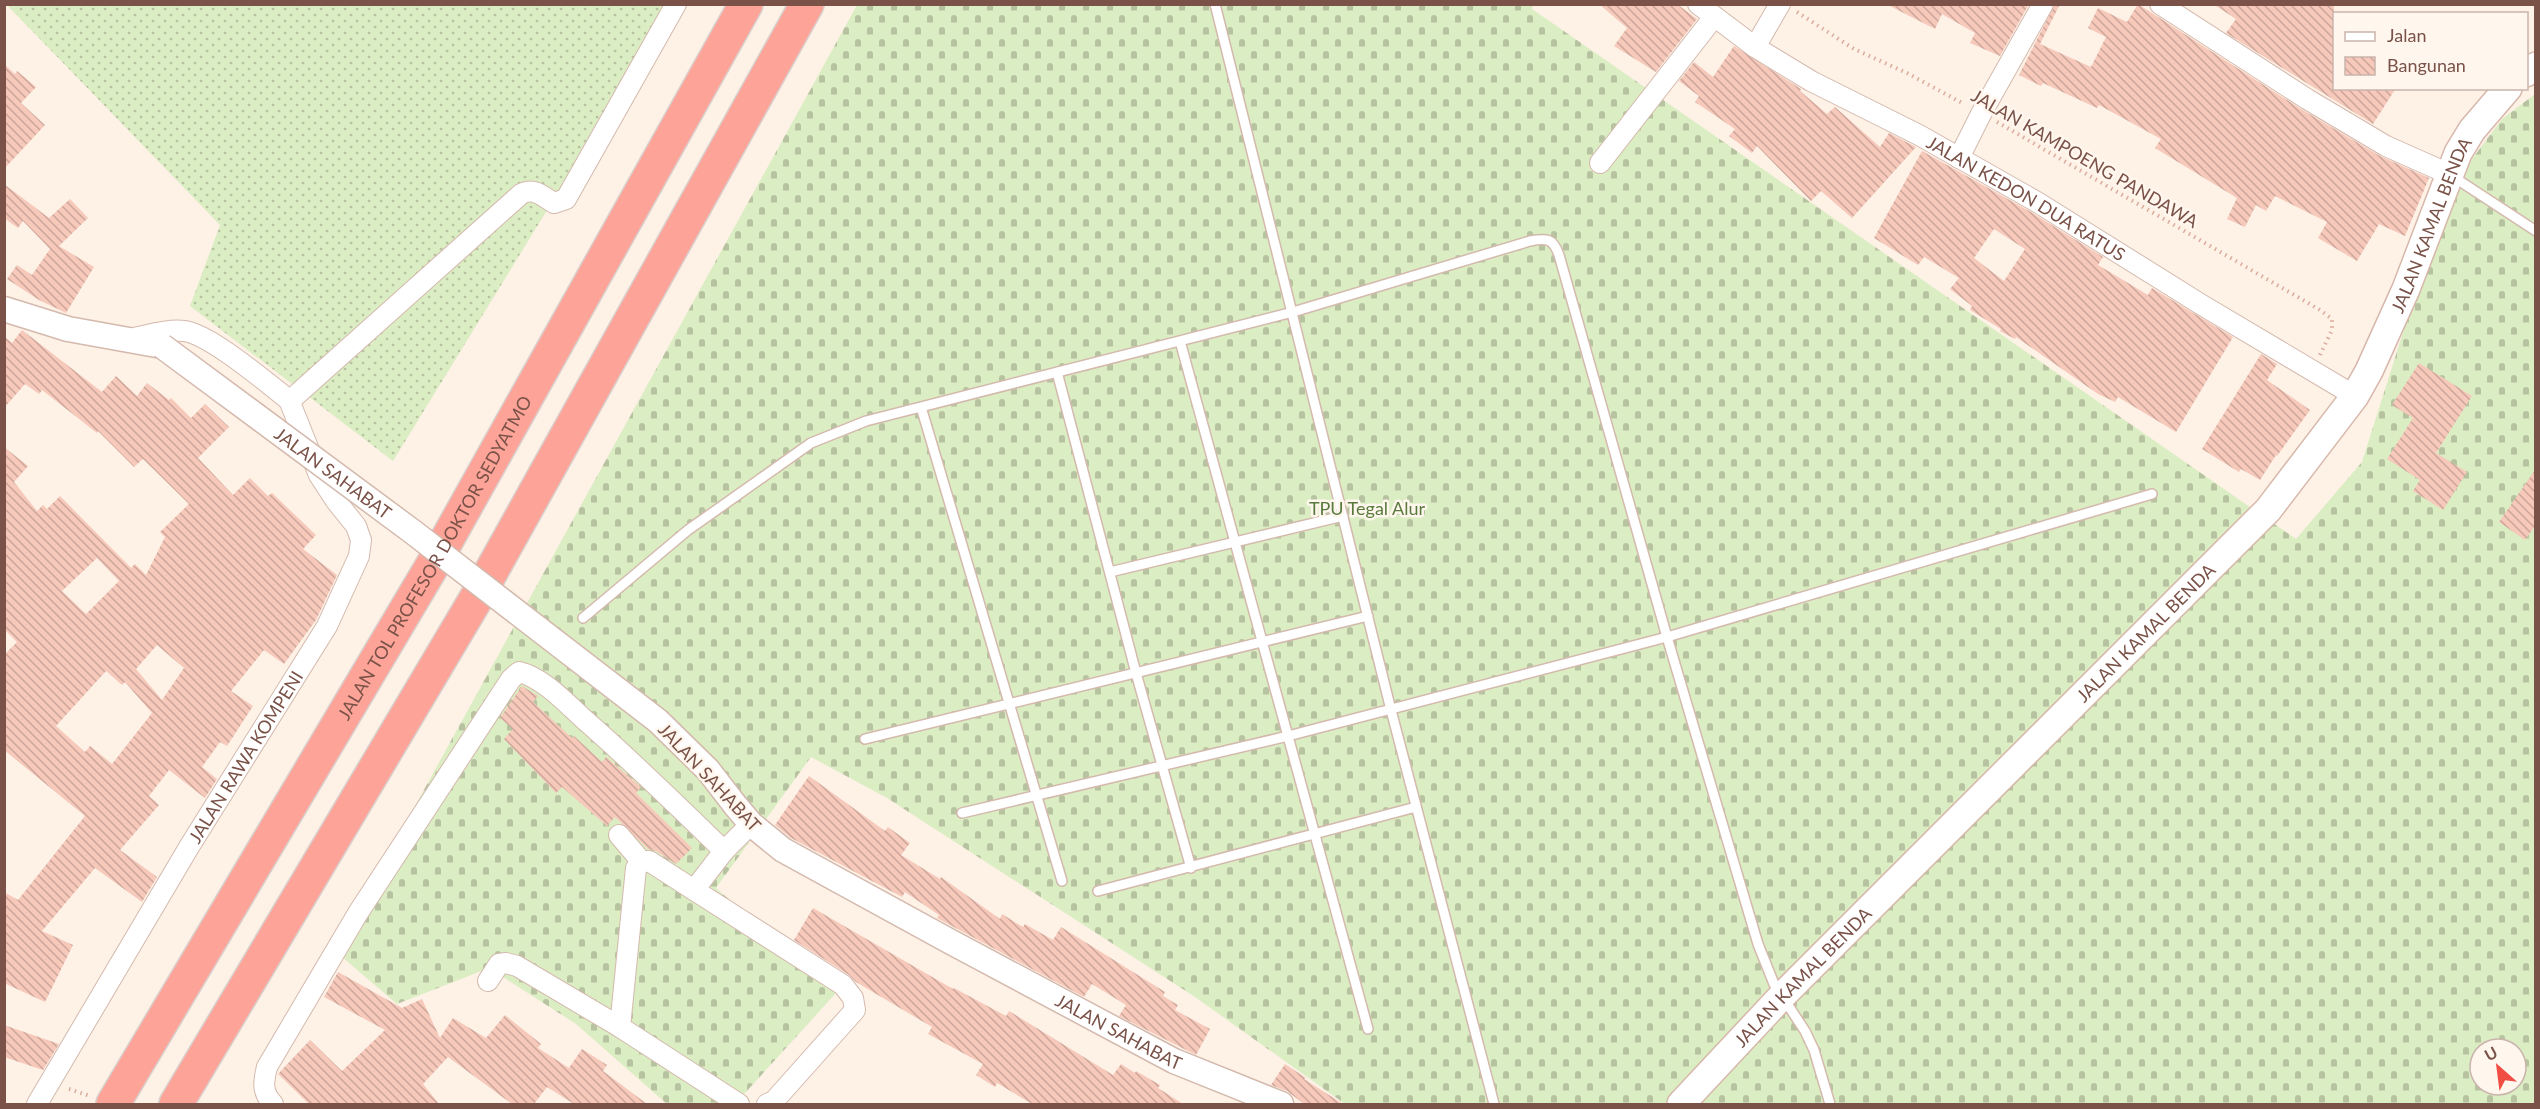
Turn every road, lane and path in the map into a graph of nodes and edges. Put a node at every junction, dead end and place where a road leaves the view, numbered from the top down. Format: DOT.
graph roads {
  1 [pos="676,4"];
  2 [pos="746,4"];
  3 [pos="807,4"];
  4 [pos="1215,4"];
  5 [pos="1698,4"];
  6 [pos="2043,4"];
  7 [pos="2160,4"];
  8 [pos="1788,8"];
  9 [pos="1714,16"];
  10 [pos="1755,47"];
  11 [pos="2506,90"];
  12 [pos="1981,114"];
  13 [pos="1959,158"];
  14 [pos="1600,163"];
  15 [pos="2452,176"];
  16 [pos="2535,231"];
  17 [pos="4,309"];
  18 [pos="1293,312"];
  19 [pos="132,339"];
  20 [pos="1180,341"];
  21 [pos="2318,358"];
  22 [pos="1057,372"];
  23 [pos="2355,396"];
  24 [pos="289,400"];
  25 [pos="921,407"];
  26 [pos="2152,494"];
  27 [pos="1343,516"];
  28 [pos="1236,542"];
  29 [pos="1110,572"];
  30 [pos="1368,616"];
  31 [pos="583,618"];
  32 [pos="1667,637"];
  33 [pos="1263,642"];
  34 [pos="1136,673"];
  35 [pos="1008,704"];
  36 [pos="1391,710"];
  37 [pos="1288,736"];
  38 [pos="865,739"];
  39 [pos="1162,768"];
  40 [pos="1036,797"];
  41 [pos="1416,807"];
  42 [pos="962,813"];
  43 [pos="751,824"];
  44 [pos="619,835"];
  45 [pos="1315,835"];
  46 [pos="724,851"];
  47 [pos="642,862"];
  48 [pos="1191,868"];
  49 [pos="1062,881"];
  50 [pos="694,890"];
  51 [pos="1098,891"];
  52 [pos="488,981"];
  53 [pos="1787,1004"];
  54 [pos="620,1027"];
  55 [pos="1368,1029"];
  56 [pos="63,1087"];
  57 [pos="269,1100"];
  58 [pos="106,1102"];
  59 [pos="37,1104"];
  60 [pos="176,1104"];
  61 [pos="739,1104"];
  62 [pos="767,1104"];
  63 [pos="1281,1104"];
  64 [pos="1494,1104"];
  65 [pos="1681,1104"];
  66 [pos="1830,1104"];
  1 -- 24 [label="street"];
  2 -- 58 [label="highway, JALAN TOL PROFESOR DOKTOR SEDYATMO"];
  3 -- 60 [label="highway"];
  4 -- 18 [label="lane"];
  5 -- 9 [label="street, JALAN KEDON DUA RATUS"];
  6 -- 12 [label="street"];
  7 -- 15 [label="street"];
  8 -- 10 [label="street"];
  8 -- 12 [label="path, JALAN KAMPOENG PANDAWA"];
  9 -- 10 [label="street, JALAN KEDON DUA RATUS"];
  9 -- 14 [label="street"];
  10 -- 13 [label="street, JALAN KEDON DUA RATUS"];
  11 -- 15 [label="main road, JALAN KAMAL BENDA"];
  12 -- 13 [label="street"];
  12 -- 21 [label="path, JALAN KAMPOENG PANDAWA"];
  13 -- 23 [label="street, JALAN KEDON DUA RATUS"];
  15 -- 16 [label="lane"];
  15 -- 23 [label="main road, JALAN KAMAL BENDA"];
  17 -- 19 [label="street"];
  18 -- 20 [label="lane"];
  18 -- 27 [label="lane"];
  18 -- 32 [label="lane"];
  19 -- 24 [label="street"];
  19 -- 43 [label="street, JALAN SAHABAT, bridge"];
  20 -- 22 [label="lane"];
  20 -- 28 [label="lane"];
  22 -- 25 [label="lane"];
  22 -- 29 [label="lane"];
  23 -- 53 [label="main road, JALAN KAMAL BENDA"];
  24 -- 59 [label="street, JALAN RAWA KOMPENI"];
  25 -- 31 [label="lane"];
  25 -- 35 [label="lane"];
  26 -- 32 [label="lane"];
  27 -- 28 [label="lane"];
  27 -- 30 [label="lane"];
  28 -- 29 [label="lane"];
  28 -- 33 [label="lane"];
  29 -- 34 [label="lane"];
  30 -- 33 [label="lane"];
  30 -- 36 [label="lane"];
  32 -- 36 [label="lane"];
  32 -- 53 [label="lane"];
  33 -- 34 [label="lane"];
  33 -- 37 [label="lane"];
  34 -- 35 [label="lane"];
  34 -- 39 [label="lane"];
  35 -- 38 [label="lane"];
  35 -- 40 [label="lane"];
  36 -- 37 [label="lane"];
  36 -- 41 [label="lane"];
  37 -- 39 [label="lane"];
  37 -- 45 [label="lane"];
  39 -- 40 [label="lane"];
  39 -- 48 [label="lane"];
  40 -- 42 [label="lane"];
  40 -- 49 [label="lane"];
  41 -- 45 [label="lane"];
  41 -- 64 [label="lane"];
  43 -- 46 [label="street"];
  43 -- 63 [label="street, JALAN SAHABAT"];
  44 -- 47 [label="street"];
  45 -- 48 [label="lane"];
  45 -- 55 [label="lane"];
  46 -- 50 [label="street"];
  46 -- 57 [label="street"];
  47 -- 50 [label="street"];
  47 -- 54 [label="street"];
  48 -- 51 [label="lane"];
  50 -- 62 [label="street"];
  52 -- 54 [label="street"];
  53 -- 65 [label="main road, JALAN KAMAL BENDA"];
  53 -- 66 [label="lane"];
  54 -- 61 [label="street"];
  56 -- 58 [label="path"];
}
